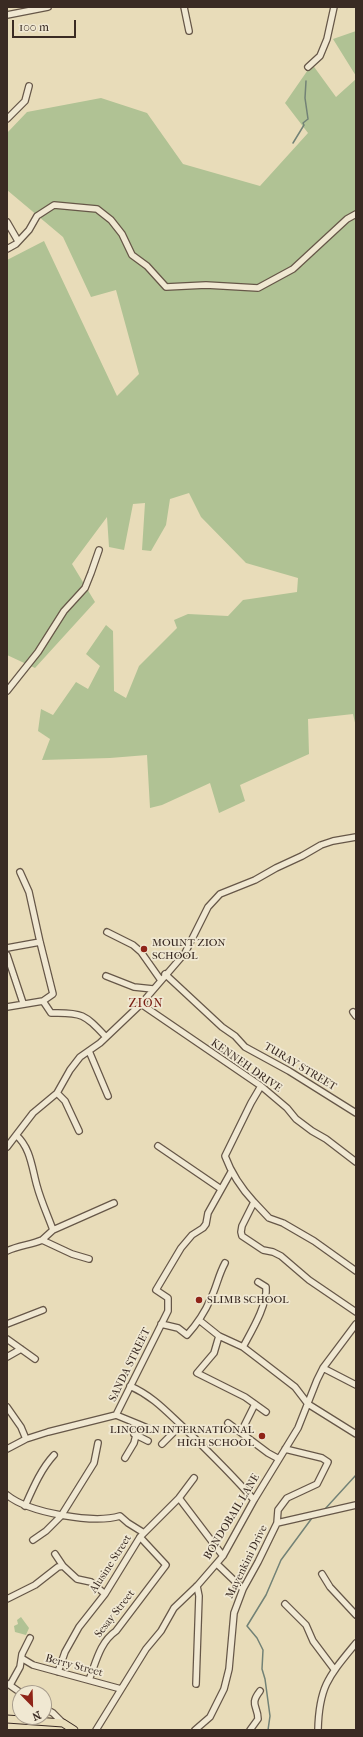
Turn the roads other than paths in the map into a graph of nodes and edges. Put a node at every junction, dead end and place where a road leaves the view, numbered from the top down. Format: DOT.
graph roads {
  1 [pos="48,7"];
  2 [pos="184,7"];
  3 [pos="334,7"];
  4 [pos="7,15"];
  5 [pos="189,31"];
  6 [pos="308,67"];
  7 [pos="29,86"];
  8 [pos="7,119"];
  9 [pos="356,214"];
  10 [pos="7,222"];
  11 [pos="18,241"];
  12 [pos="7,249"];
  13 [pos="99,550"];
  14 [pos="7,691"];
  15 [pos="355,839"];
  16 [pos="20,872"];
  17 [pos="107,932"];
  18 [pos="40,942"];
  19 [pos="7,948"];
  20 [pos="7,955"];
  21 [pos="165,974"];
  22 [pos="106,976"];
  23 [pos="160,979"];
  24 [pos="153,989"];
  25 [pos="43,1001"];
  26 [pos="23,1003"];
  27 [pos="141,1004"];
  28 [pos="7,1007"];
  29 [pos="106,1038"];
  30 [pos="89,1051"];
  31 [pos="261,1086"];
  32 [pos="57,1093"];
  33 [pos="108,1096"];
  34 [pos="356,1113"];
  35 [pos="79,1131"];
  36 [pos="16,1135"];
  37 [pos="158,1146"];
  38 [pos="7,1148"];
  39 [pos="356,1162"];
  40 [pos="231,1172"];
  41 [pos="221,1189"];
  42 [pos="254,1202"];
  43 [pos="114,1203"];
  44 [pos="53,1230"];
  45 [pos="42,1240"];
  46 [pos="7,1251"];
  47 [pos="89,1259"];
  48 [pos="225,1263"];
  49 [pos="356,1270"];
  50 [pos="258,1282"];
  51 [pos="43,1310"];
  52 [pos="356,1312"];
  53 [pos="200,1320"];
  54 [pos="7,1324"];
  55 [pos="161,1324"];
  56 [pos="356,1324"];
  57 [pos="219,1336"];
  58 [pos="7,1339"];
  59 [pos="243,1347"];
  60 [pos="21,1350"];
  61 [pos="7,1357"];
  62 [pos="35,1359"];
  63 [pos="323,1368"];
  64 [pos="356,1385"];
  65 [pos="130,1386"];
  66 [pos="255,1404"];
  67 [pos="308,1404"];
  68 [pos="7,1407"];
  69 [pos="266,1412"];
  70 [pos="116,1415"];
  71 [pos="228,1423"];
  72 [pos="138,1424"];
  73 [pos="181,1425"];
  74 [pos="152,1430"];
  75 [pos="241,1432"];
  76 [pos="356,1434"];
  77 [pos="136,1435"];
  78 [pos="26,1439"];
  79 [pos="148,1441"];
  80 [pos="98,1443"];
  81 [pos="162,1444"];
  82 [pos="7,1449"];
  83 [pos="285,1449"];
  84 [pos="54,1455"];
  85 [pos="125,1458"];
  86 [pos="279,1459"];
  87 [pos="194,1478"];
  88 [pos="7,1495"];
  89 [pos="179,1498"];
  90 [pos="254,1500"];
  91 [pos="356,1504"];
  92 [pos="25,1506"];
  93 [pos="61,1516"];
  94 [pos="277,1523"];
  95 [pos="142,1535"];
  96 [pos="33,1540"];
  97 [pos="55,1554"];
  98 [pos="223,1556"];
  99 [pos="217,1564"];
  100 [pos="60,1567"];
  101 [pos="322,1574"];
  102 [pos="197,1586"];
  103 [pos="243,1589"];
  104 [pos="105,1594"];
  105 [pos="7,1599"];
  106 [pos="285,1604"];
  107 [pos="356,1615"];
  108 [pos="30,1638"];
  109 [pos="356,1643"];
  110 [pos="23,1659"];
  111 [pos="334,1669"];
  112 [pos="58,1672"];
  113 [pos="89,1680"];
  114 [pos="8,1684"];
  115 [pos="196,1684"];
  116 [pos="121,1689"];
  117 [pos="260,1691"];
  118 [pos="52,1712"];
  119 [pos="7,1721"];
  120 [pos="62,1723"];
  121 [pos="74,1730"];
  122 [pos="96,1730"];
  123 [pos="195,1730"];
  124 [pos="250,1730"];
  125 [pos="318,1730"];
  1 -- 4 [label="street"];
  2 -- 5 [label="street"];
  3 -- 6 [label="street"];
  7 -- 8 [label="street"];
  9 -- 11 [label="street"];
  10 -- 11 [label="street"];
  11 -- 12 [label="street"];
  13 -- 14 [label="street"];
  15 -- 21 [label="street"];
  16 -- 18 [label="street"];
  17 -- 23 [label="street"];
  18 -- 19 [label="street"];
  18 -- 25 [label="street"];
  20 -- 26 [label="street"];
  21 -- 23 [label="street"];
  21 -- 34 [label="street, TURAY STREET"];
  22 -- 24 [label="street"];
  23 -- 24 [label="street"];
  24 -- 27 [label="street"];
  25 -- 26 [label="street"];
  25 -- 29 [label="street"];
  26 -- 28 [label="street"];
  27 -- 29 [label="street"];
  27 -- 31 [label="street, KENNEH DRIVE"];
  29 -- 30 [label="street"];
  30 -- 32 [label="street"];
  30 -- 33 [label="street"];
  31 -- 39 [label="street, KENNEH DRIVE"];
  31 -- 40 [label="street"];
  32 -- 35 [label="street"];
  32 -- 36 [label="street"];
  36 -- 38 [label="street"];
  36 -- 44 [label="street"];
  37 -- 41 [label="street"];
  40 -- 41 [label="street"];
  40 -- 42 [label="street"];
  41 -- 55 [label="street, SANDA STREET"];
  42 -- 49 [label="street"];
  42 -- 52 [label="street"];
  43 -- 44 [label="street"];
  44 -- 45 [label="street"];
  45 -- 46 [label="street"];
  45 -- 47 [label="street"];
  48 -- 53 [label="street"];
  50 -- 59 [label="street"];
  51 -- 54 [label="street"];
  53 -- 55 [label="street"];
  53 -- 57 [label="street"];
  55 -- 65 [label="street, SANDA STREET"];
  56 -- 63 [label="street, BONDOBAIL LANE"];
  57 -- 59 [label="street"];
  57 -- 66 [label="street"];
  58 -- 60 [label="street"];
  59 -- 67 [label="street"];
  60 -- 61 [label="street"];
  60 -- 62 [label="street"];
  63 -- 64 [label="street"];
  63 -- 67 [label="street, BONDOBAIL LANE"];
  65 -- 70 [label="street, SANDA STREET"];
  65 -- 73 [label="street"];
  66 -- 69 [label="street"];
  66 -- 75 [label="street"];
  67 -- 76 [label="street"];
  67 -- 83 [label="street, BONDOBAIL LANE"];
  68 -- 78 [label="street"];
  70 -- 72 [label="street"];
  70 -- 78 [label="street, SANDA STREET"];
  71 -- 75 [label="street"];
  72 -- 74 [label="street"];
  72 -- 77 [label="street"];
  73 -- 81 [label="street"];
  73 -- 90 [label="street"];
  75 -- 86 [label="street"];
  77 -- 79 [label="street"];
  77 -- 85 [label="street"];
  78 -- 82 [label="street, SANDA STREET"];
  80 -- 93 [label="street"];
  83 -- 86 [label="street, BONDOBAIL LANE"];
  83 -- 94 [label="street, Mayenkini Drive"];
  84 -- 92 [label="street"];
  86 -- 90 [label="street, BONDOBAIL LANE"];
  87 -- 89 [label="street, Alusine Street"];
  88 -- 92 [label="street"];
  89 -- 95 [label="street, Alusine Street"];
  89 -- 98 [label="street"];
  90 -- 98 [label="street, BONDOBAIL LANE"];
  91 -- 94 [label="street"];
  92 -- 93 [label="street"];
  93 -- 95 [label="street"];
  93 -- 96 [label="street"];
  94 -- 103 [label="street, Mayenkini Drive"];
  95 -- 104 [label="street, Alusine Street"];
  95 -- 113 [label="street, Sesay Street"];
  97 -- 100 [label="street"];
  98 -- 99 [label="street, BONDOBAIL LANE"];
  99 -- 102 [label="street, BONDOBAIL LANE"];
  99 -- 103 [label="street"];
  100 -- 104 [label="street"];
  100 -- 105 [label="street"];
  101 -- 107 [label="street"];
  102 -- 115 [label="street"];
  102 -- 116 [label="street, BONDOBAIL LANE"];
  103 -- 123 [label="street, Mayenkini Drive"];
  104 -- 112 [label="street, Alusine Street"];
  106 -- 111 [label="street"];
  108 -- 110 [label="street"];
  109 -- 111 [label="street"];
  110 -- 112 [label="street, Berry Street"];
  110 -- 114 [label="street"];
  111 -- 125 [label="street"];
  112 -- 113 [label="street, Berry Street"];
  113 -- 116 [label="street, Berry Street"];
  116 -- 122 [label="street, BONDOBAIL LANE"];
  117 -- 124 [label="street"];
  118 -- 120 [label="street"];
  119 -- 120 [label="main road"];
  120 -- 121 [label="main road"];
}
